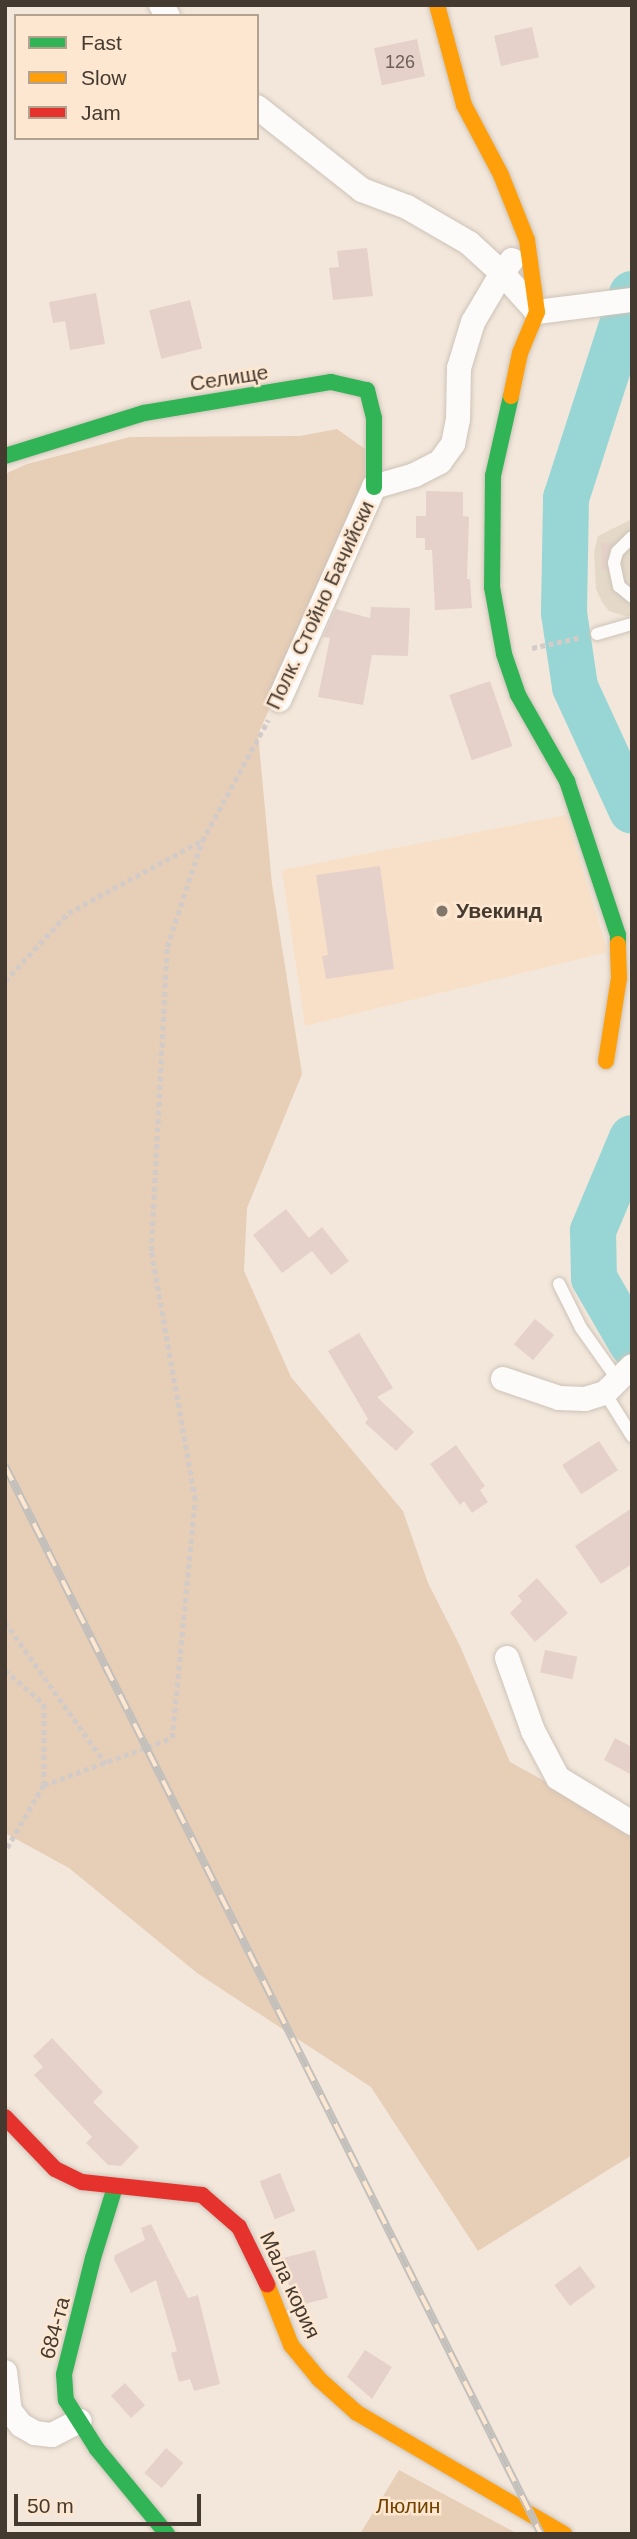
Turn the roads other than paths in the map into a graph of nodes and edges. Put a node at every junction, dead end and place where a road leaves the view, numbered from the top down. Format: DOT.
graph roads {
  1 [pos="437,5"];
  2 [pos="259,109"];
  3 [pos="527,240"];
  4 [pos="502,273"];
  5 [pos="632,300"];
  6 [pos="537,312"];
  7 [pos="5,456"];
  8 [pos="374,487"];
  9 [pos="632,537"];
  10 [pos="632,597"];
  11 [pos="632,624"];
  12 [pos="597,634"];
  13 [pos="279,700"];
  14 [pos="607,1061"];
  15 [pos="559,1284"];
  16 [pos="503,1379"];
  17 [pos="618,1380"];
  18 [pos="632,1436"];
  19 [pos="507,1658"];
  20 [pos="632,1823"];
  21 [pos="5,2117"];
  22 [pos="115,2187"];
  23 [pos="5,2372"];
  24 [pos="80,2421"];
  25 [pos="167,2534"];
  26 [pos="564,2534"];
  1 -- 3 [label="street"];
  2 -- 4 [label="street"];
  3 -- 4 [label="street, Полк. Стойно Бачийски"];
  3 -- 6 [label="street"];
  4 -- 6 [label="street"];
  4 -- 8 [label="street, Полк. Стойно Бачийски"];
  5 -- 6 [label="street"];
  6 -- 14 [label="street"];
  7 -- 8 [label="street, Селище"];
  8 -- 13 [label="street, Полк. Стойно Бачийски"];
  9 -- 10 [label="lane"];
  11 -- 12 [label="lane"];
  15 -- 17 [label="lane"];
  16 -- 17 [label="street"];
  17 -- 18 [label="lane"];
  19 -- 20 [label="street"];
  21 -- 22 [label="street, Мала кория"];
  22 -- 24 [label="street, 684-та"];
  22 -- 26 [label="street, Мала кория"];
  23 -- 24 [label="street"];
  24 -- 25 [label="street, 684-та"];
}
